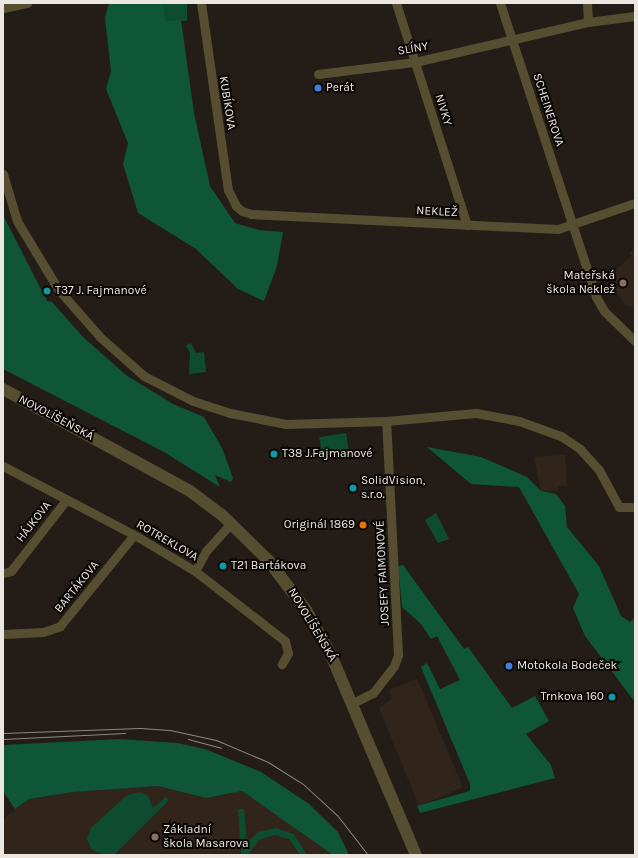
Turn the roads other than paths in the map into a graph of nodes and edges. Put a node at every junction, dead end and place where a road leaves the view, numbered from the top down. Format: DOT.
graph roads {
  1 [pos="27,3"];
  2 [pos="201,3"];
  3 [pos="396,3"];
  4 [pos="500,3"];
  5 [pos="587,3"];
  6 [pos="3,8"];
  7 [pos="635,16"];
  8 [pos="588,22"];
  9 [pos="512,40"];
  10 [pos="415,62"];
  11 [pos="318,74"];
  12 [pos="3,174"];
  13 [pos="635,203"];
  14 [pos="236,206"];
  15 [pos="573,224"];
  16 [pos="467,225"];
  17 [pos="635,341"];
  18 [pos="3,389"];
  19 [pos="386,421"];
  20 [pos="3,466"];
  21 [pos="66,500"];
  22 [pos="635,507"];
  23 [pos="231,523"];
  24 [pos="134,535"];
  25 [pos="195,571"];
  26 [pos="3,572"];
  27 [pos="3,634"];
  28 [pos="282,664"];
  29 [pos="353,703"];
  30 [pos="416,855"];
  1 -- 6 [label="street"];
  2 -- 14 [label="street, KUBÍKOVA"];
  3 -- 10 [label="street, NIVKY"];
  4 -- 9 [label="street, SCHEINEROVA"];
  5 -- 8 [label="street"];
  7 -- 8 [label="street, SLÍNY"];
  8 -- 9 [label="street, SLÍNY"];
  9 -- 10 [label="street, SLÍNY"];
  9 -- 15 [label="street, SCHEINEROVA"];
  10 -- 11 [label="street, SLÍNY"];
  10 -- 16 [label="street, NIVKY"];
  12 -- 19 [label="street"];
  13 -- 15 [label="street, NEKLEŽ"];
  14 -- 16 [label="street, NEKLEŽ"];
  15 -- 16 [label="street, NEKLEŽ"];
  15 -- 17 [label="street"];
  18 -- 23 [label="street, NOVOLÍŠEŇSKÁ"];
  19 -- 22 [label="street"];
  19 -- 29 [label="street, JOSEFY FAIMONOVÉ"];
  20 -- 21 [label="street, ROTREKLOVA"];
  21 -- 24 [label="street, ROTREKLOVA"];
  21 -- 26 [label="street, HÁJKOVA"];
  23 -- 25 [label="street"];
  23 -- 29 [label="street, NOVOLÍŠEŇSKÁ"];
  24 -- 25 [label="street, ROTREKLOVA"];
  24 -- 27 [label="street, BARTÁKOVA"];
  25 -- 28 [label="street, ROTREKLOVA"];
  29 -- 30 [label="street, NOVOLÍŠEŇSKÁ"];
}
